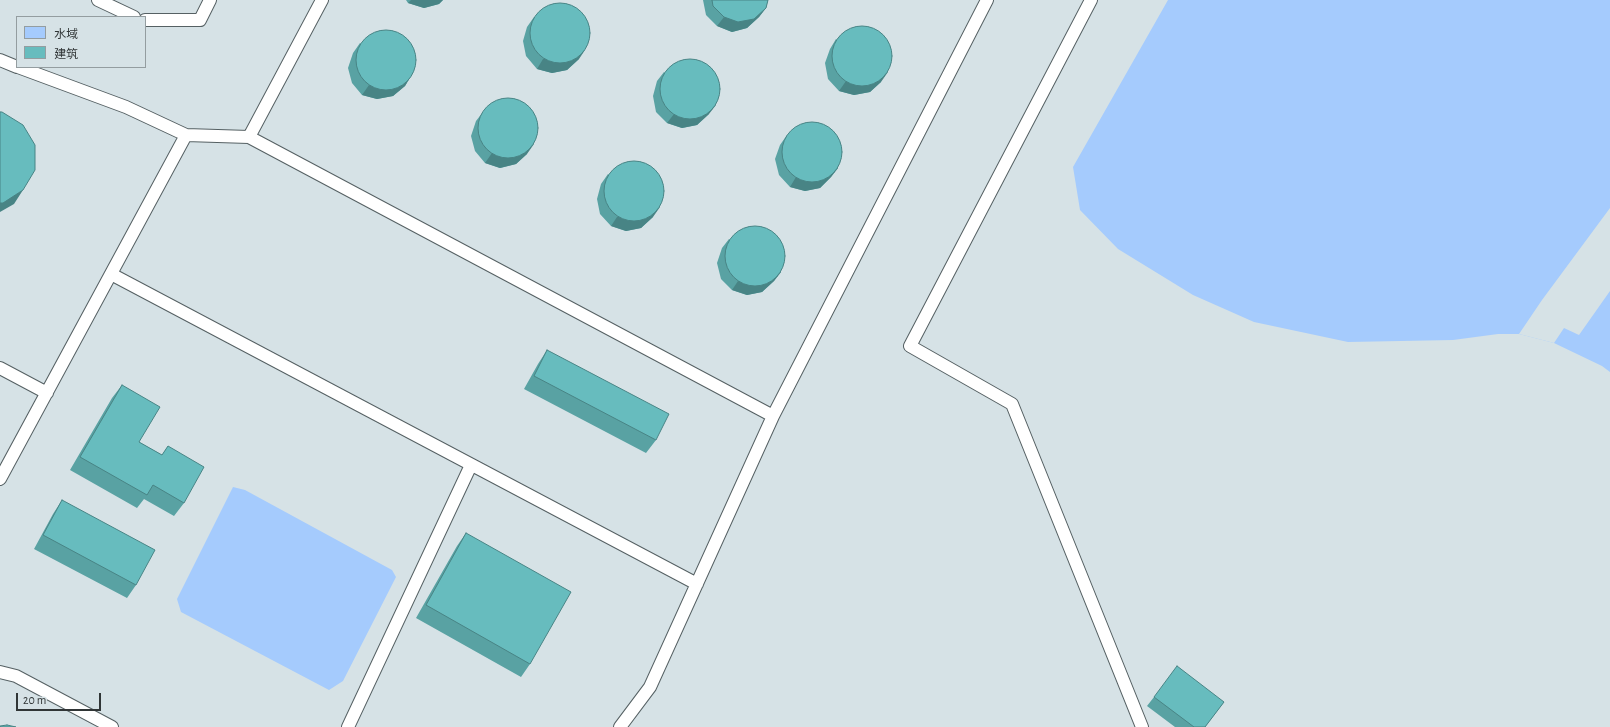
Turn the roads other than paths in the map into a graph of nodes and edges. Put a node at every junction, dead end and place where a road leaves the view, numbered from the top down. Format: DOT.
graph roads {
  1 [pos="98,0"];
  2 [pos="210,0"];
  3 [pos="322,0"];
  4 [pos="987,0"];
  5 [pos="1091,0"];
  6 [pos="132,16"];
  7 [pos="146,20"];
  8 [pos="0,60"];
  9 [pos="16,67"];
  10 [pos="20,68"];
  11 [pos="186,135"];
  12 [pos="249,137"];
  13 [pos="111,274"];
  14 [pos="0,368"];
  15 [pos="46,393"];
  16 [pos="773,416"];
  17 [pos="471,465"];
  18 [pos="0,479"];
  19 [pos="696,584"];
  20 [pos="0,672"];
  21 [pos="112,727"];
  22 [pos="348,727"];
  23 [pos="620,727"];
  24 [pos="1142,727"];
  1 -- 6 [label="lane"];
  2 -- 7 [label="lane"];
  3 -- 12 [label="lane"];
  4 -- 16 [label="lane"];
  5 -- 24 [label="lane"];
  8 -- 9 [label="lane"];
  10 -- 11 [label="lane"];
  11 -- 12 [label="lane"];
  11 -- 13 [label="lane"];
  12 -- 16 [label="lane"];
  13 -- 15 [label="lane"];
  13 -- 17 [label="lane"];
  14 -- 15 [label="lane"];
  15 -- 18 [label="lane"];
  16 -- 19 [label="lane"];
  17 -- 19 [label="lane"];
  17 -- 22 [label="lane"];
  19 -- 23 [label="lane"];
  20 -- 21 [label="lane"];
}
